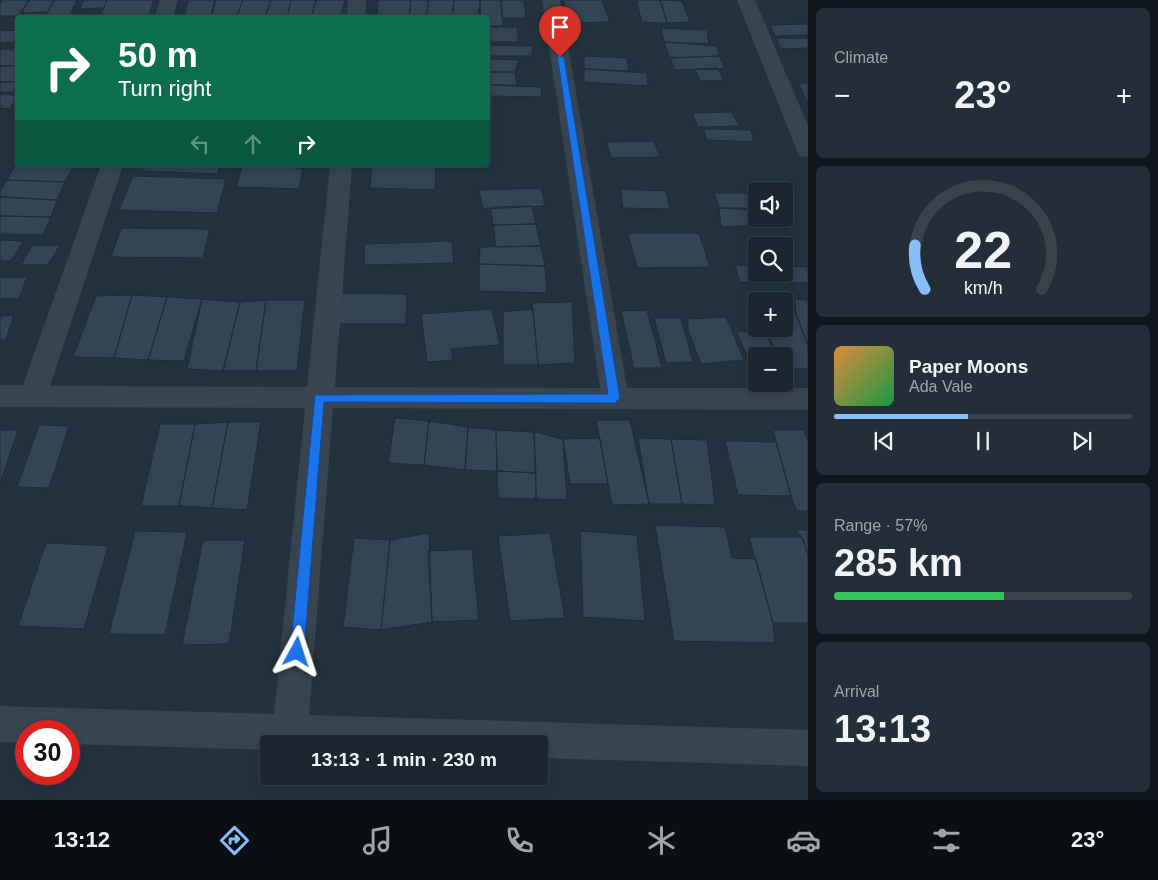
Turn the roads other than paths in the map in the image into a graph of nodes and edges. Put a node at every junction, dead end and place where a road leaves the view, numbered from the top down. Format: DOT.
graph roads {
  1 [pos="169,0"];
  2 [pos="357,0"];
  3 [pos="551,0"];
  4 [pos="746,0"];
  5 [pos="164,15"];
  6 [pos="356,15"];
  7 [pos="808,151"];
  8 [pos="111,167"];
  9 [pos="342,167"];
  10 [pos="0,396"];
  11 [pos="33,396"];
  12 [pos="319,398"];
  13 [pos="615,398"];
  14 [pos="808,399"];
  15 [pos="0,724"];
  16 [pos="290,731"];
  17 [pos="808,748"];
  1 -- 5 [label="street"];
  2 -- 6 [label="street"];
  3 -- 13 [label="street"];
  4 -- 7 [label="street"];
  8 -- 11 [label="street"];
  9 -- 12 [label="street"];
  10 -- 11 [label="street"];
  11 -- 12 [label="street"];
  12 -- 13 [label="street"];
  12 -- 16 [label="street"];
  13 -- 14 [label="street"];
  15 -- 16 [label="street"];
  16 -- 17 [label="street"];
}
